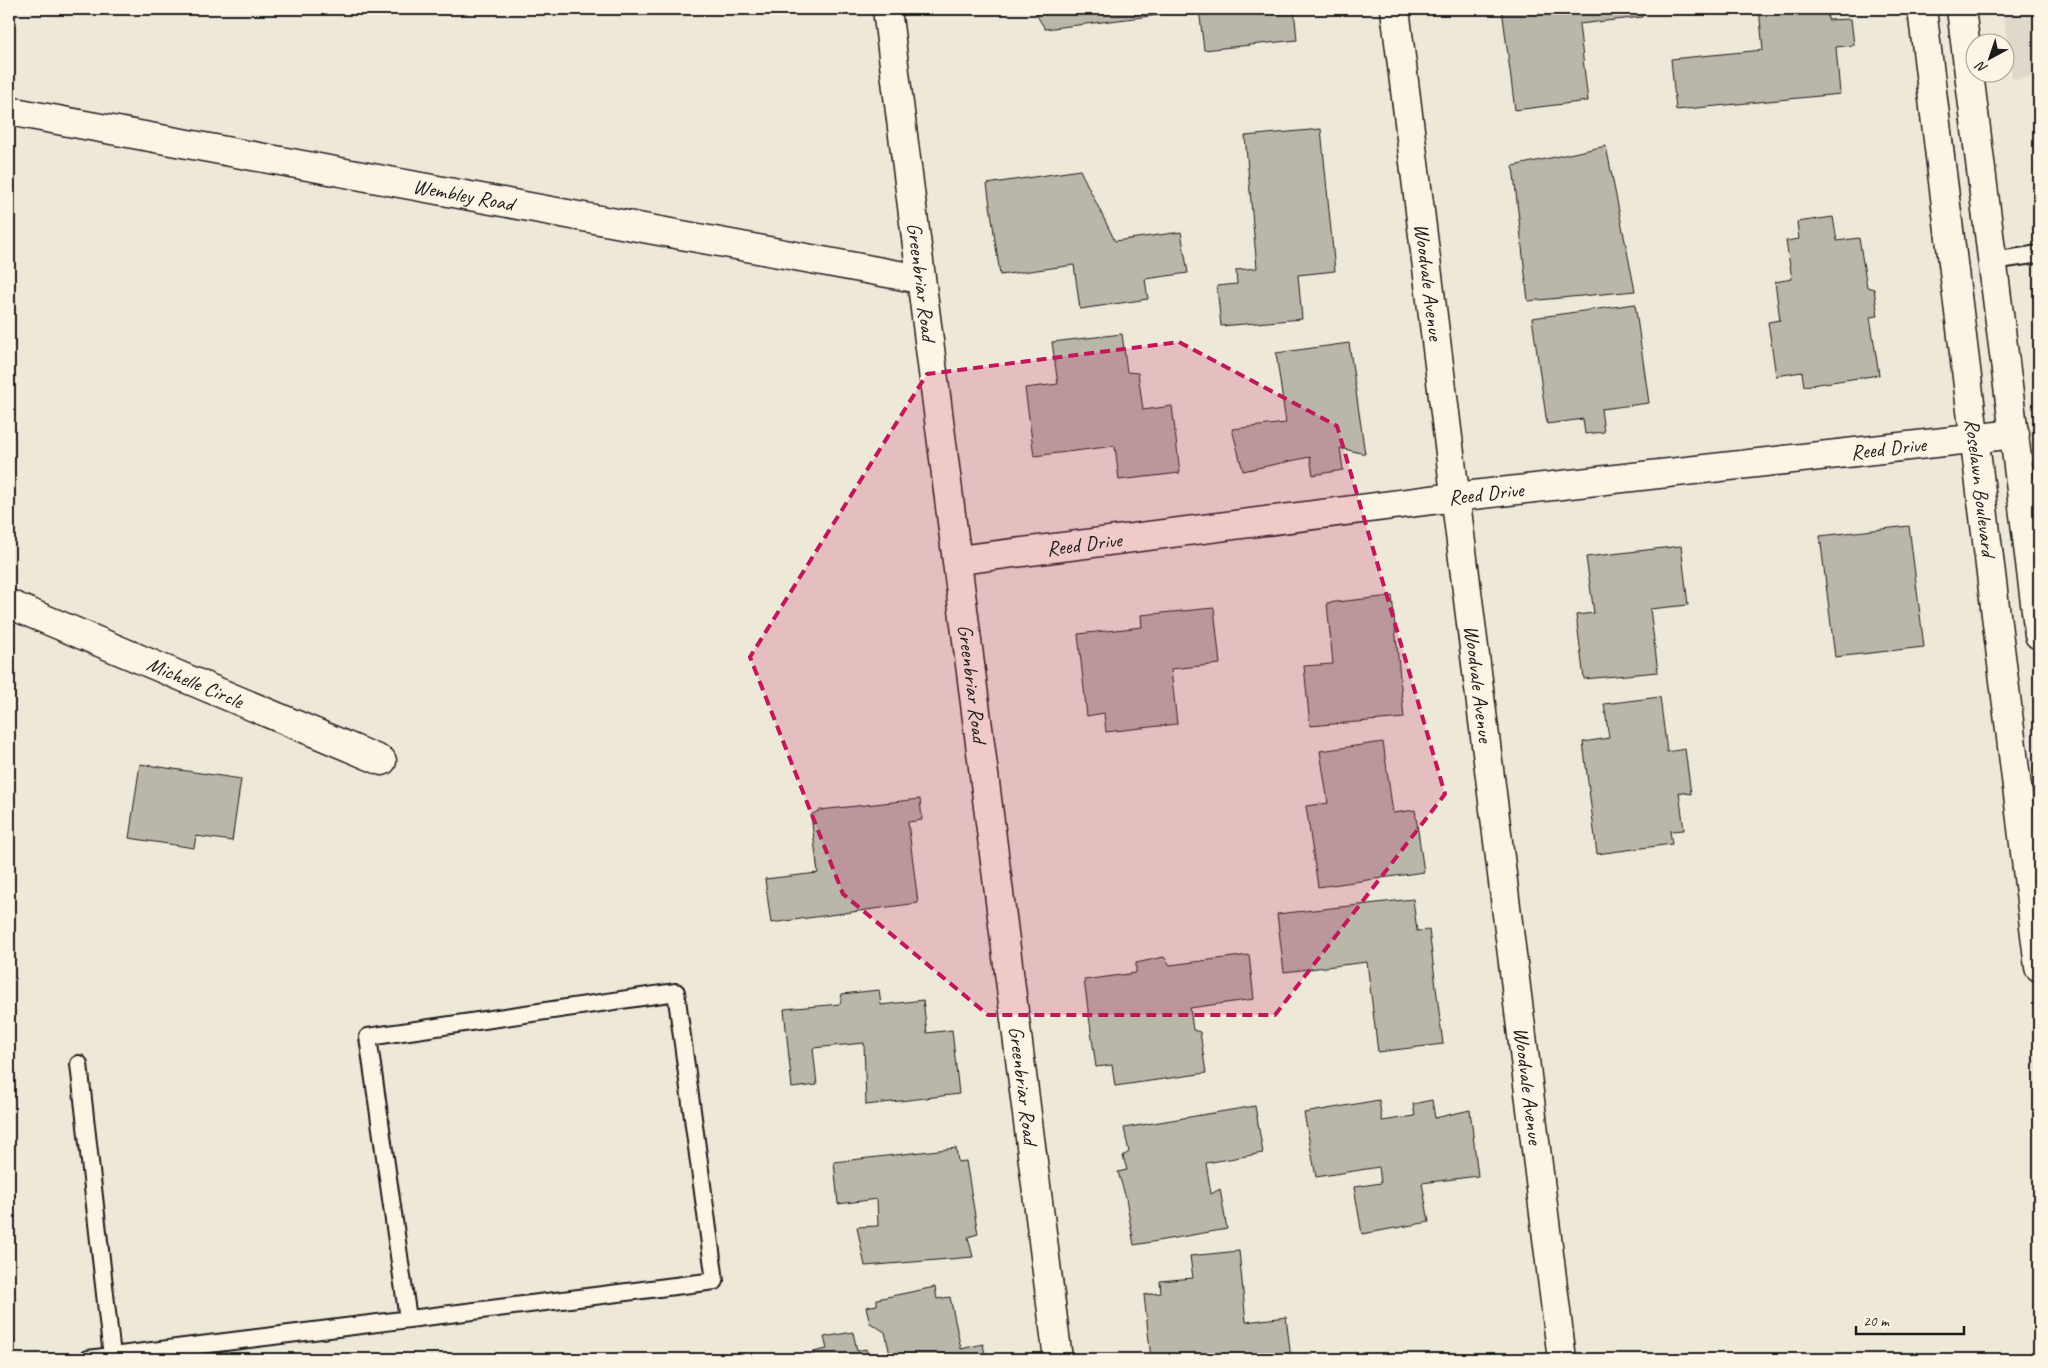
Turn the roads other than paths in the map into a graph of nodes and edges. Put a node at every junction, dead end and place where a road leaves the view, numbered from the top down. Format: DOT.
graph roads {
  1 [pos="887,9"];
  2 [pos="1395,9"];
  3 [pos="1961,9"];
  4 [pos="1922,12"];
  5 [pos="9,111"];
  6 [pos="2039,254"];
  7 [pos="1993,261"];
  8 [pos="1953,267"];
  9 [pos="920,280"];
  10 [pos="2015,434"];
  11 [pos="1975,439"];
  12 [pos="1455,497"];
  13 [pos="959,560"];
  14 [pos="9,604"];
  15 [pos="2039,635"];
  16 [pos="382,761"];
  17 [pos="2032,856"];
  18 [pos="2039,967"];
  19 [pos="79,1064"];
  20 [pos="408,1319"];
  21 [pos="112,1356"];
  22 [pos="88,1359"];
  23 [pos="1058,1359"];
  24 [pos="1562,1359"];
  1 -- 9 [label="street, Greenbriar Road"];
  2 -- 12 [label="street, Woodvale Avenue"];
  3 -- 4 [label="street"];
  3 -- 7 [label="street, Roselawn Boulevard"];
  4 -- 8 [label="street, Roselawn Boulevard"];
  5 -- 9 [label="street, Wembley Road"];
  6 -- 7 [label="lane"];
  7 -- 8 [label="street"];
  7 -- 10 [label="street, Roselawn Boulevard"];
  8 -- 11 [label="street, Roselawn Boulevard"];
  9 -- 13 [label="street, Greenbriar Road"];
  10 -- 11 [label="street, Reed Drive"];
  10 -- 15 [label="street, Roselawn Boulevard"];
  11 -- 12 [label="street, Reed Drive"];
  11 -- 17 [label="street, Roselawn Boulevard"];
  12 -- 13 [label="street, Reed Drive"];
  12 -- 24 [label="street, Woodvale Avenue"];
  13 -- 23 [label="street, Greenbriar Road"];
  14 -- 16 [label="street, Michelle Circle"];
  17 -- 18 [label="street, Roselawn Boulevard"];
  19 -- 21 [label="lane"];
  20 -- 20 [label="lane"];
  20 -- 21 [label="lane"];
  21 -- 22 [label="lane"];
}
